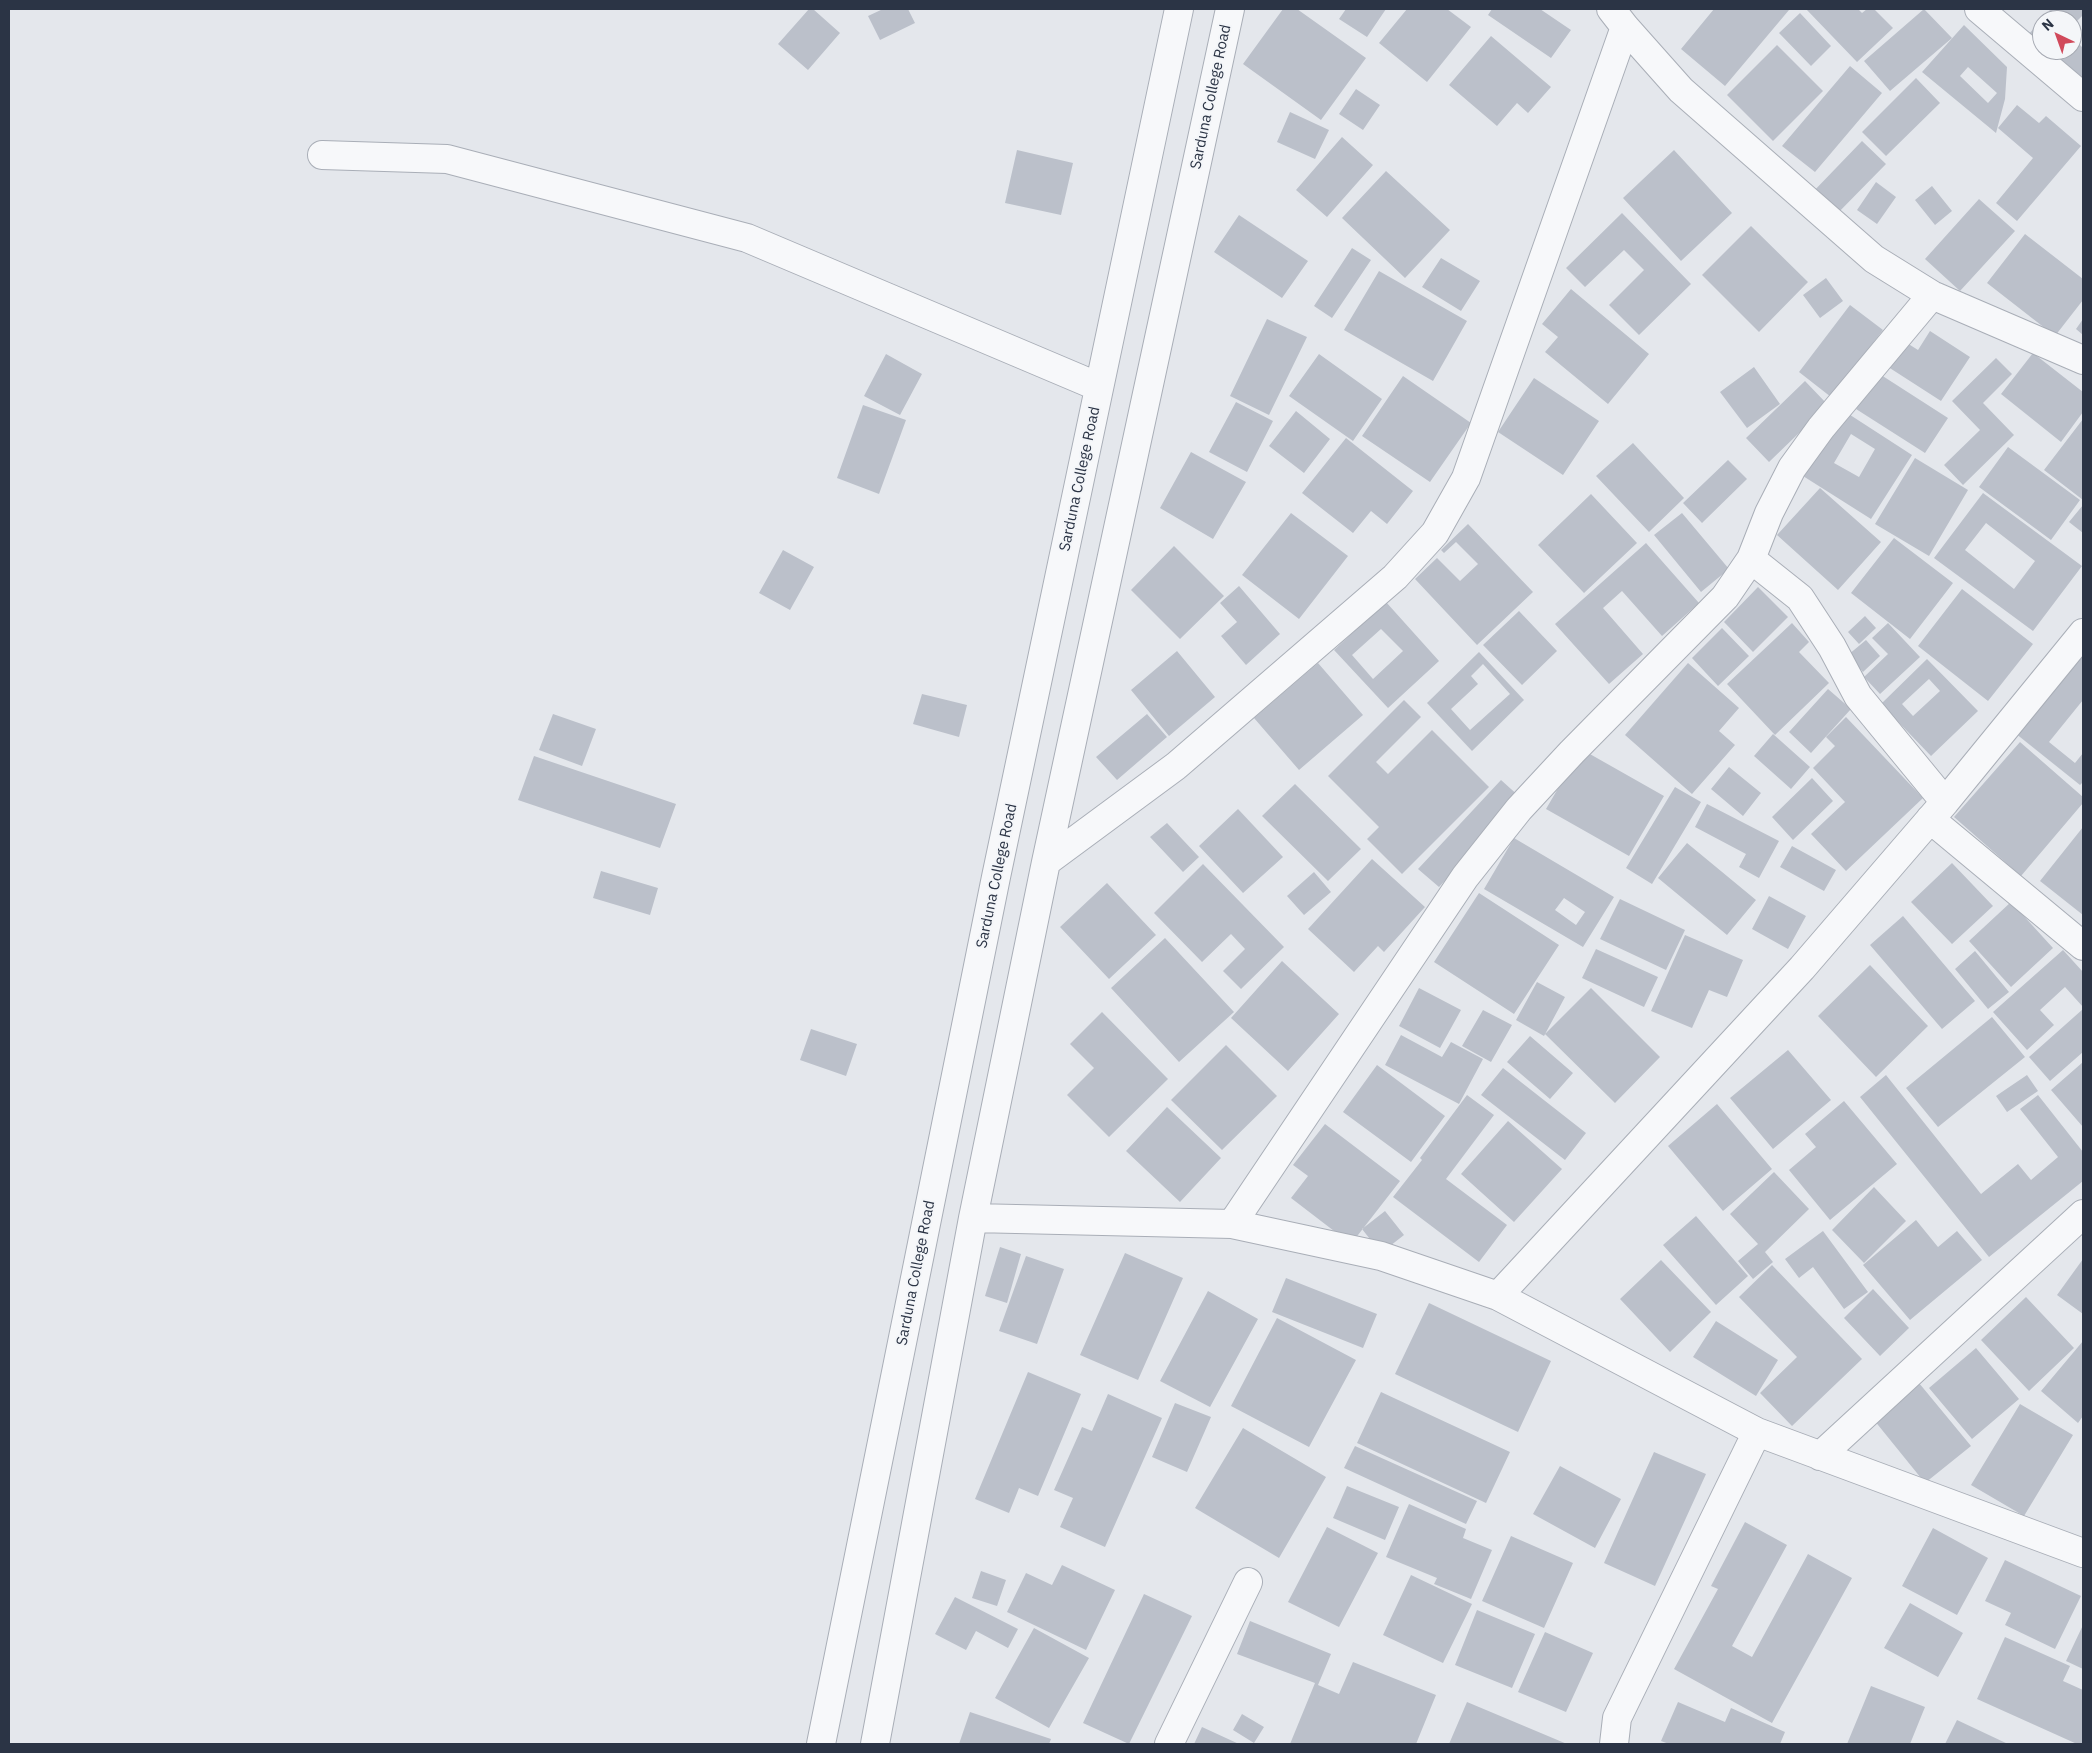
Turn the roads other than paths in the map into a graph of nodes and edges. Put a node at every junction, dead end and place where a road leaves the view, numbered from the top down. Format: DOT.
graph roads {
  1 [pos="1179,9"];
  2 [pos="1230,9"];
  3 [pos="1979,9"];
  4 [pos="1618,18"];
  5 [pos="2083,97"];
  6 [pos="322,155"];
  7 [pos="1932,295"];
  8 [pos="2083,360"];
  9 [pos="1099,387"];
  10 [pos="1751,559"];
  11 [pos="2083,633"];
  12 [pos="1938,810"];
  13 [pos="1046,862"];
  14 [pos="2083,946"];
  15 [pos="2083,1214"];
  16 [pos="973,1218"];
  17 [pos="1232,1224"];
  18 [pos="1498,1296"];
  19 [pos="1757,1432"];
  20 [pos="1820,1456"];
  21 [pos="2083,1553"];
  22 [pos="1248,1582"];
  23 [pos="821,1744"];
  24 [pos="875,1744"];
  25 [pos="1169,1744"];
  26 [pos="1614,1744"];
  1 -- 9 [label="street, Sarduna College Road"];
  2 -- 13 [label="street, Sarduna College Road"];
  3 -- 5 [label="street"];
  4 -- 7 [label="street"];
  4 -- 13 [label="street"];
  6 -- 9 [label="street"];
  7 -- 8 [label="street"];
  7 -- 10 [label="street"];
  9 -- 23 [label="street, Sarduna College Road"];
  10 -- 12 [label="street"];
  10 -- 17 [label="street"];
  11 -- 12 [label="street"];
  12 -- 14 [label="street"];
  12 -- 18 [label="street"];
  13 -- 16 [label="street, Sarduna College Road"];
  15 -- 20 [label="street"];
  16 -- 17 [label="street"];
  16 -- 24 [label="street, Sarduna College Road"];
  17 -- 18 [label="street"];
  18 -- 19 [label="street"];
  19 -- 20 [label="street"];
  19 -- 26 [label="street"];
  20 -- 21 [label="street"];
  22 -- 25 [label="street"];
}
